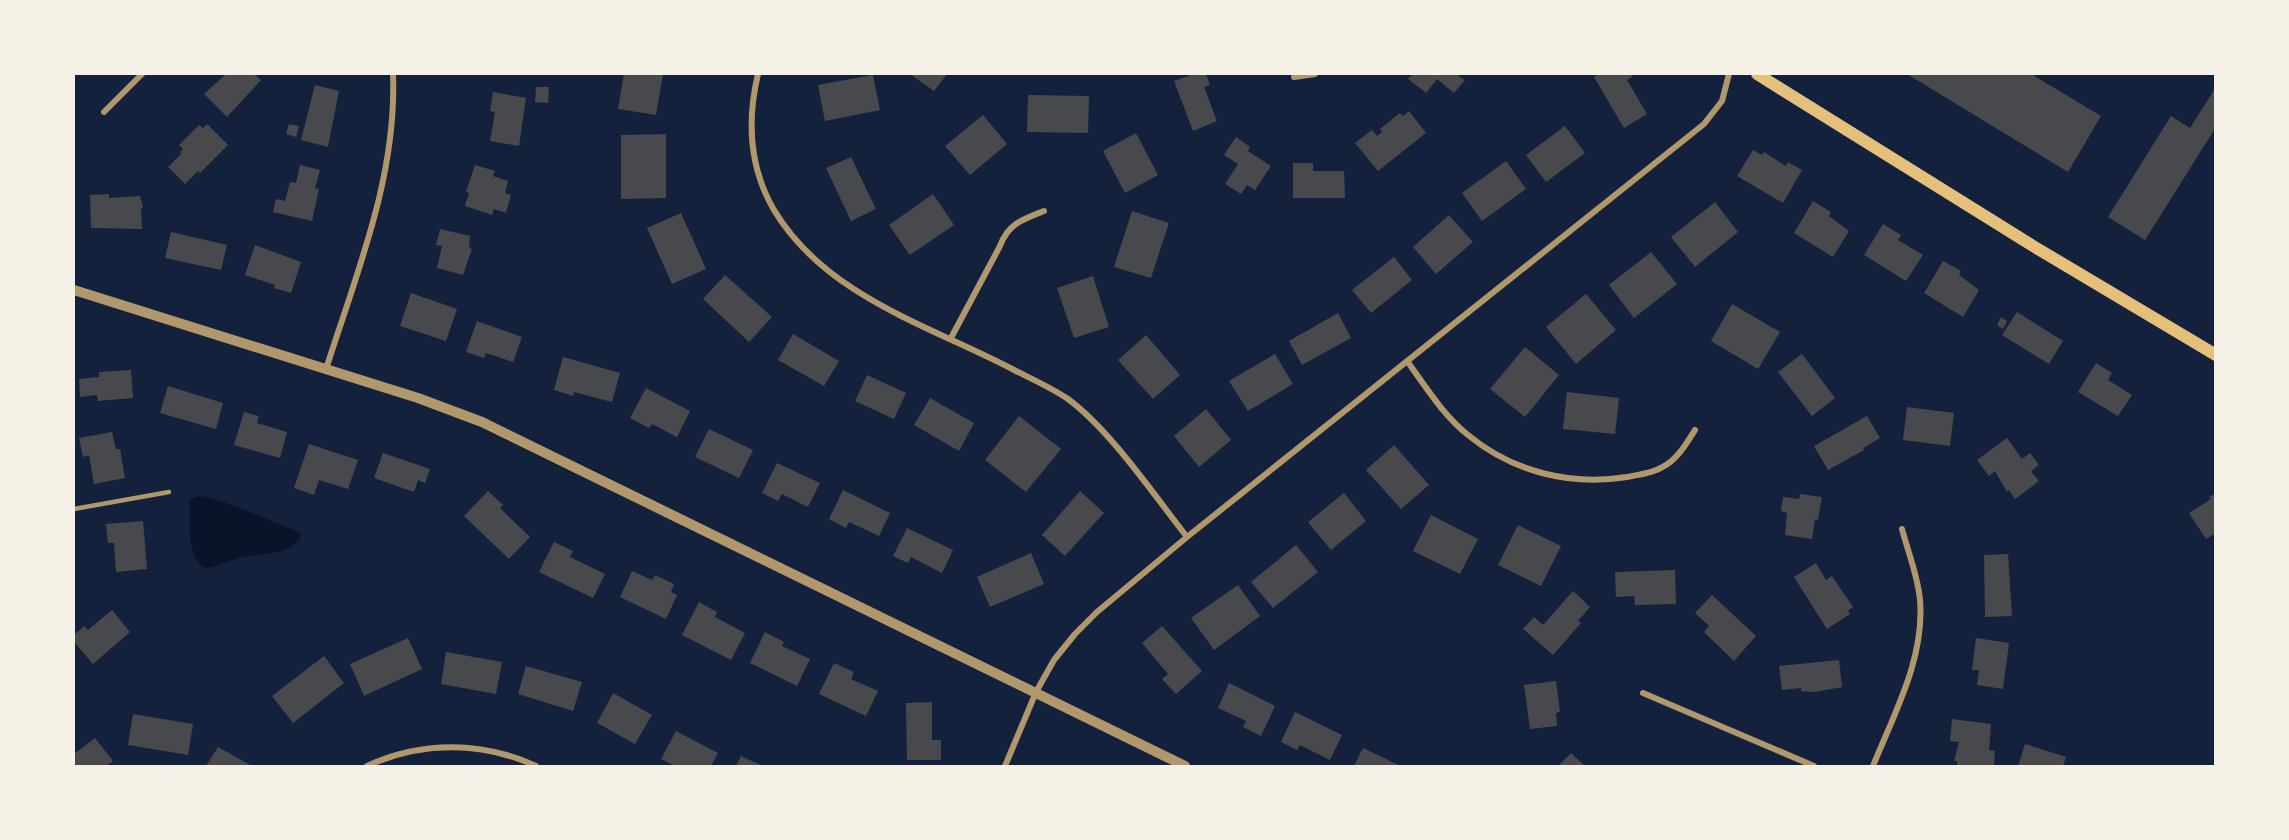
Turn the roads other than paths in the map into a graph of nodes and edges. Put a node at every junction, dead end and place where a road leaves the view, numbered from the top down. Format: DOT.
graph roads {
  1 [pos="142,74"];
  2 [pos="393,74"];
  3 [pos="758,74"];
  4 [pos="1315,74"];
  5 [pos="1729,74"];
  6 [pos="1757,74"];
  7 [pos="1294,77"];
  8 [pos="104,112"];
  9 [pos="1044,211"];
  10 [pos="74,290"];
  11 [pos="951,338"];
  12 [pos="2216,355"];
  13 [pos="1407,361"];
  14 [pos="326,369"];
  15 [pos="1695,430"];
  16 [pos="169,492"];
  17 [pos="74,509"];
  18 [pos="1902,528"];
  19 [pos="1187,537"];
  20 [pos="1036,692"];
  21 [pos="1643,693"];
  22 [pos="368,766"];
  23 [pos="536,766"];
  24 [pos="1005,766"];
  25 [pos="1185,766"];
  26 [pos="1814,766"];
  27 [pos="1873,766"];
  1 -- 8 [label="street"];
  2 -- 14 [label="street"];
  3 -- 11 [label="street"];
  4 -- 7 [label="street"];
  5 -- 13 [label="street"];
  6 -- 12 [label="main road"];
  9 -- 11 [label="street"];
  10 -- 14 [label="street"];
  11 -- 19 [label="street"];
  13 -- 15 [label="street"];
  13 -- 19 [label="street"];
  14 -- 20 [label="street"];
  16 -- 17 [label="lane"];
  18 -- 27 [label="street"];
  19 -- 20 [label="street"];
  20 -- 24 [label="street"];
  20 -- 25 [label="street"];
  21 -- 26 [label="street"];
  22 -- 23 [label="street"];
}
